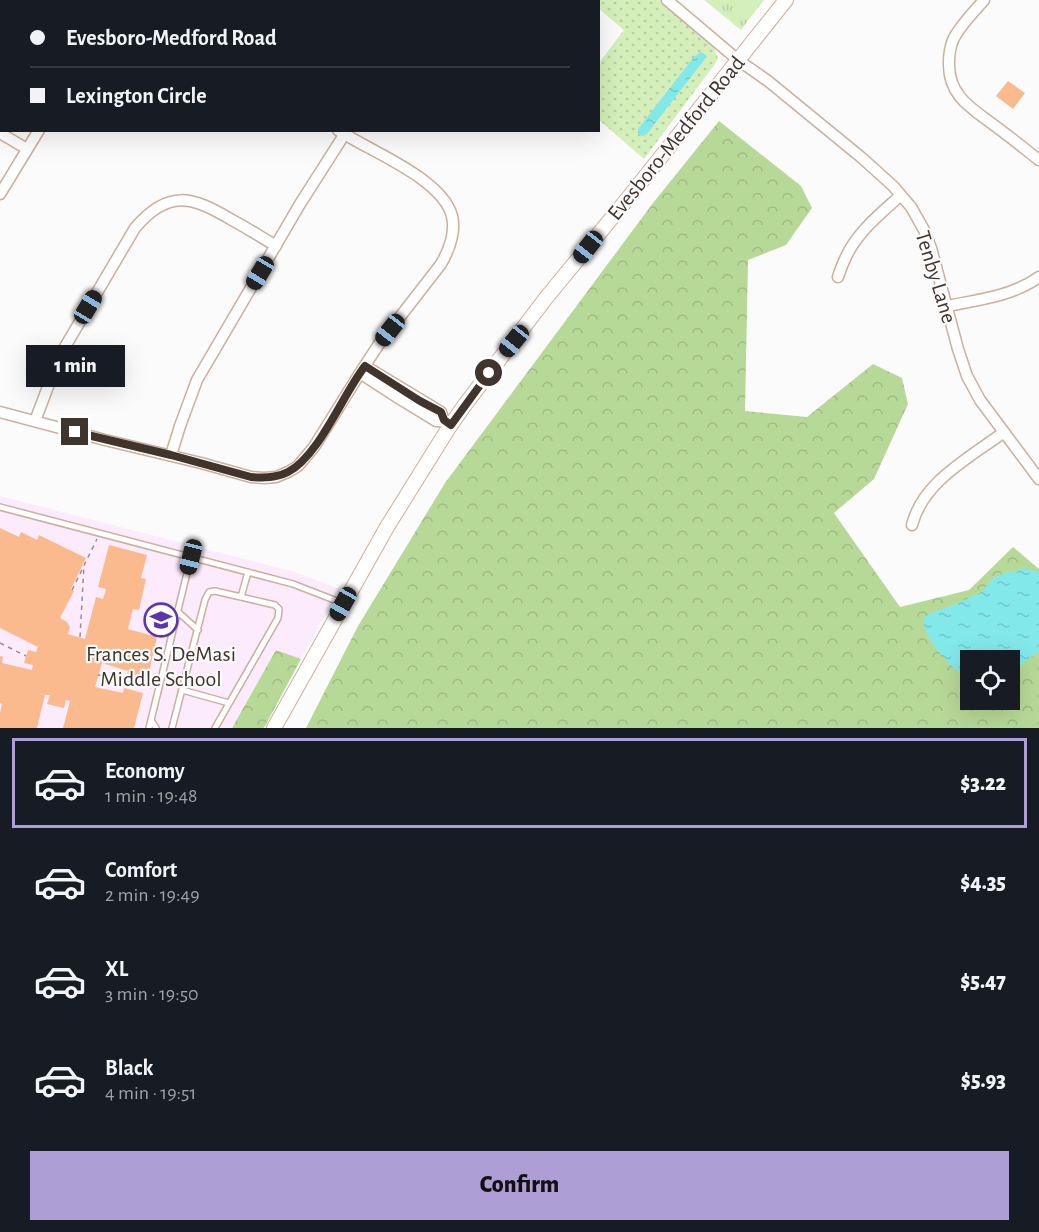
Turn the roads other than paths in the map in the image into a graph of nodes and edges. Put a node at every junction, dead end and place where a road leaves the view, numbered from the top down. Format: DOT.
graph roads {
  1 [pos="667,0"];
  2 [pos="786,0"];
  3 [pos="984,0"];
  4 [pos="738,60"];
  5 [pos="38,132"];
  6 [pos="0,133"];
  7 [pos="341,133"];
  8 [pos="27,149"];
  9 [pos="1039,160"];
  10 [pos="0,194"];
  11 [pos="901,195"];
  12 [pos="276,246"];
  13 [pos="838,277"];
  14 [pos="1039,277"];
  15 [pos="948,306"];
  16 [pos="362,369"];
  17 [pos="0,412"];
  18 [pos="35,421"];
  19 [pos="448,423"];
  20 [pos="1004,432"];
  21 [pos="171,455"];
  22 [pos="1039,479"];
  23 [pos="0,507"];
  24 [pos="912,525"];
  25 [pos="191,557"];
  26 [pos="248,572"];
  27 [pos="241,597"];
  28 [pos="343,604"];
  29 [pos="177,611"];
  30 [pos="198,630"];
  31 [pos="182,690"];
  32 [pos="230,703"];
  33 [pos="151,720"];
  34 [pos="149,728"];
  35 [pos="156,728"];
  36 [pos="172,728"];
  37 [pos="215,728"];
  38 [pos="274,728"];
  1 -- 4 [label="street, Tenby Lane"];
  2 -- 4 [label="street, Evesboro-Medford Road"];
  3 -- 9 [label="street"];
  4 -- 11 [label="street, Tenby Lane"];
  4 -- 19 [label="street, Evesboro-Medford Road"];
  5 -- 8 [label="street"];
  6 -- 8 [label="street"];
  7 -- 12 [label="street"];
  7 -- 16 [label="street"];
  8 -- 10 [label="street"];
  11 -- 13 [label="street"];
  11 -- 15 [label="street, Tenby Lane"];
  12 -- 18 [label="street"];
  12 -- 21 [label="street"];
  14 -- 15 [label="street"];
  15 -- 20 [label="street, Tenby Lane"];
  16 -- 19 [label="street"];
  16 -- 21 [label="street"];
  17 -- 18 [label="street"];
  18 -- 21 [label="street"];
  19 -- 28 [label="street, Evesboro-Medford Road"];
  20 -- 22 [label="street, Tenby Lane"];
  20 -- 24 [label="street"];
  23 -- 25 [label="lane"];
  25 -- 26 [label="lane"];
  25 -- 29 [label="lane"];
  26 -- 27 [label="lane"];
  26 -- 28 [label="lane"];
  27 -- 30 [label="lane"];
  27 -- 32 [label="lane"];
  28 -- 38 [label="street, Evesboro-Medford Road"];
  29 -- 30 [label="lane"];
  29 -- 33 [label="lane"];
  30 -- 31 [label="lane"];
  31 -- 32 [label="lane"];
  31 -- 36 [label="lane"];
  32 -- 37 [label="lane"];
  33 -- 34 [label="lane"];
  33 -- 35 [label="lane"];
}
